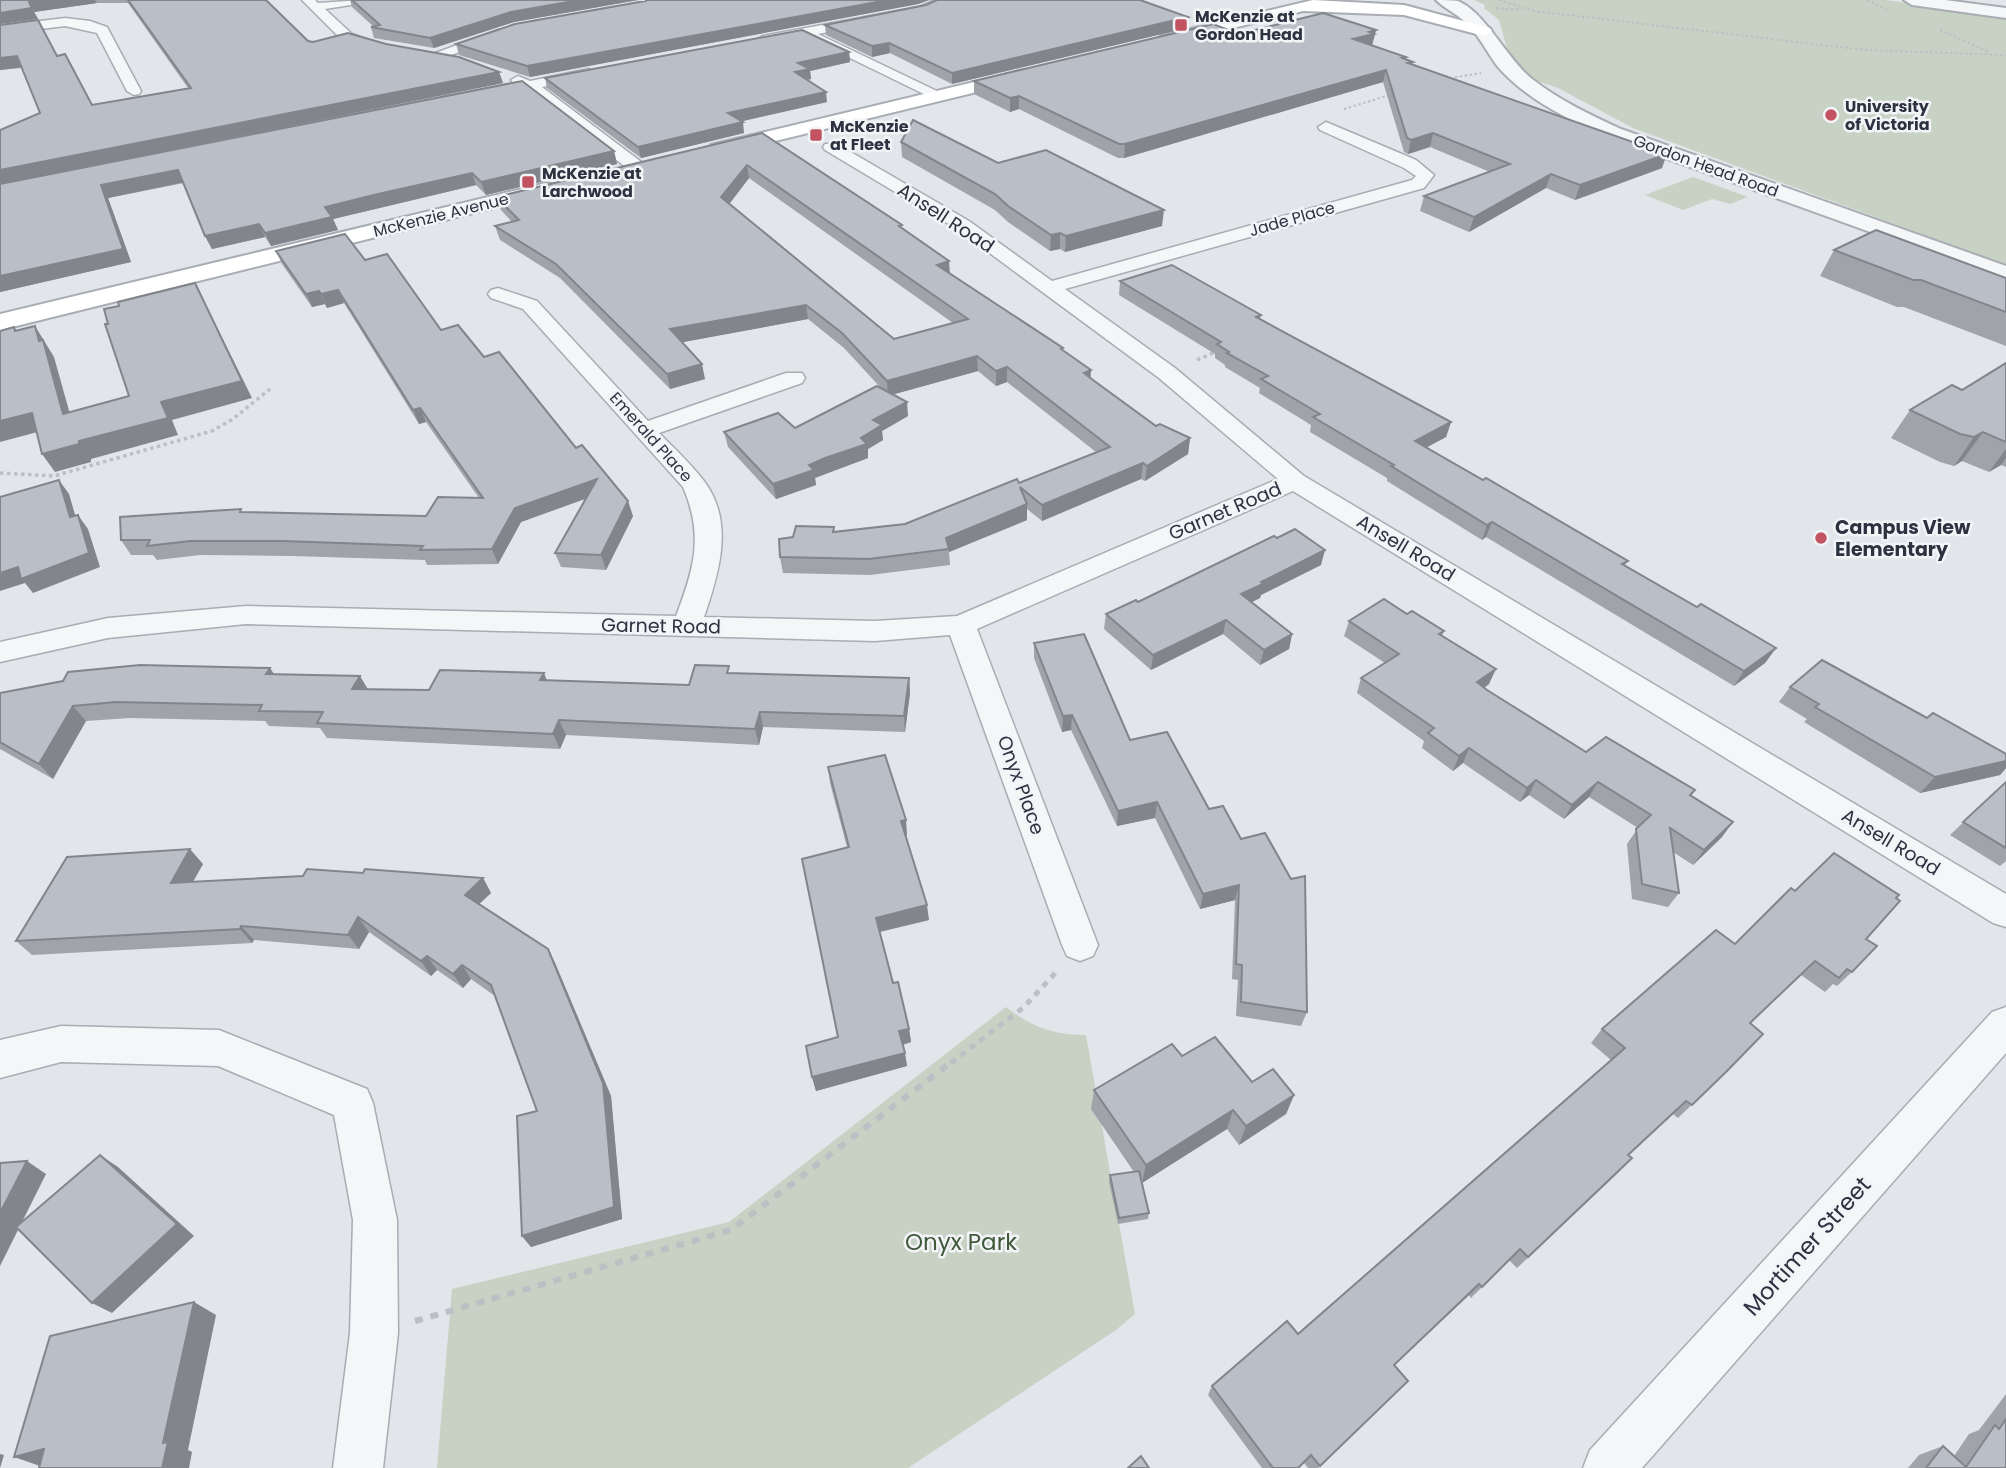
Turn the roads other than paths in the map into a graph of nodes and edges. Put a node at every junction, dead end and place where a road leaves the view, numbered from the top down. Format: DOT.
graph roads {
  1 [pos="357,0"];
  2 [pos="946,0"];
  3 [pos="1332,0"];
  4 [pos="1444,0"];
  5 [pos="1912,0"];
  6 [pos="311,3"];
  7 [pos="1299,7"];
  8 [pos="2006,13"];
  9 [pos="514,29"];
  10 [pos="0,30"];
  11 [pos="1484,31"];
  12 [pos="804,32"];
  13 [pos="752,42"];
  14 [pos="1156,42"];
  15 [pos="395,50"];
  16 [pos="463,61"];
  17 [pos="607,70"];
  18 [pos="1035,72"];
  19 [pos="503,73"];
  20 [pos="529,85"];
  21 [pos="134,91"];
  22 [pos="475,96"];
  23 [pos="936,96"];
  24 [pos="1326,127"];
  25 [pos="831,147"];
  26 [pos="700,153"];
  27 [pos="663,162"];
  28 [pos="638,167"];
  29 [pos="611,174"];
  30 [pos="572,183"];
  31 [pos="2006,274"];
  32 [pos="1048,288"];
  33 [pos="498,295"];
  34 [pos="0,322"];
  35 [pos="794,378"];
  36 [pos="644,430"];
  37 [pos="1295,481"];
  38 [pos="961,625"];
  39 [pos="686,626"];
  40 [pos="0,652"];
  41 [pos="2006,912"];
  42 [pos="1080,945"];
  43 [pos="2006,1025"];
  44 [pos="0,1059"];
  45 [pos="358,1468"];
  46 [pos="1608,1468"];
  1 -- 6 [label="street"];
  2 -- 12 [label="street"];
  3 -- 7 [label="main road"];
  4 -- 11 [label="street, Gordon Head Road"];
  5 -- 8 [label="street"];
  6 -- 15 [label="street"];
  7 -- 11 [label="main road"];
  7 -- 14 [label="main road"];
  9 -- 16 [label="street"];
  10 -- 21 [label="street"];
  11 -- 31 [label="street, Gordon Head Road"];
  12 -- 13 [label="street"];
  12 -- 23 [label="street"];
  17 -- 20 [label="street"];
  18 -- 23 [label="main road"];
  19 -- 20 [label="street"];
  20 -- 22 [label="street"];
  20 -- 28 [label="street"];
  23 -- 26 [label="main road"];
  24 -- 32 [label="street, Jade Place"];
  25 -- 32 [label="street, Ansell Road"];
  27 -- 28 [label="main road"];
  28 -- 29 [label="main road"];
  30 -- 34 [label="main road, McKenzie Avenue"];
  32 -- 37 [label="street, Ansell Road"];
  33 -- 36 [label="street, Emerald Place"];
  35 -- 36 [label="street"];
  36 -- 39 [label="street, Emerald Place"];
  37 -- 38 [label="street, Garnet Road"];
  37 -- 41 [label="street, Ansell Road"];
  38 -- 39 [label="street, Garnet Road"];
  38 -- 42 [label="street, Onyx Place"];
  39 -- 40 [label="street, Garnet Road"];
  43 -- 46 [label="street, Mortimer Street"];
  44 -- 45 [label="street"];
}
